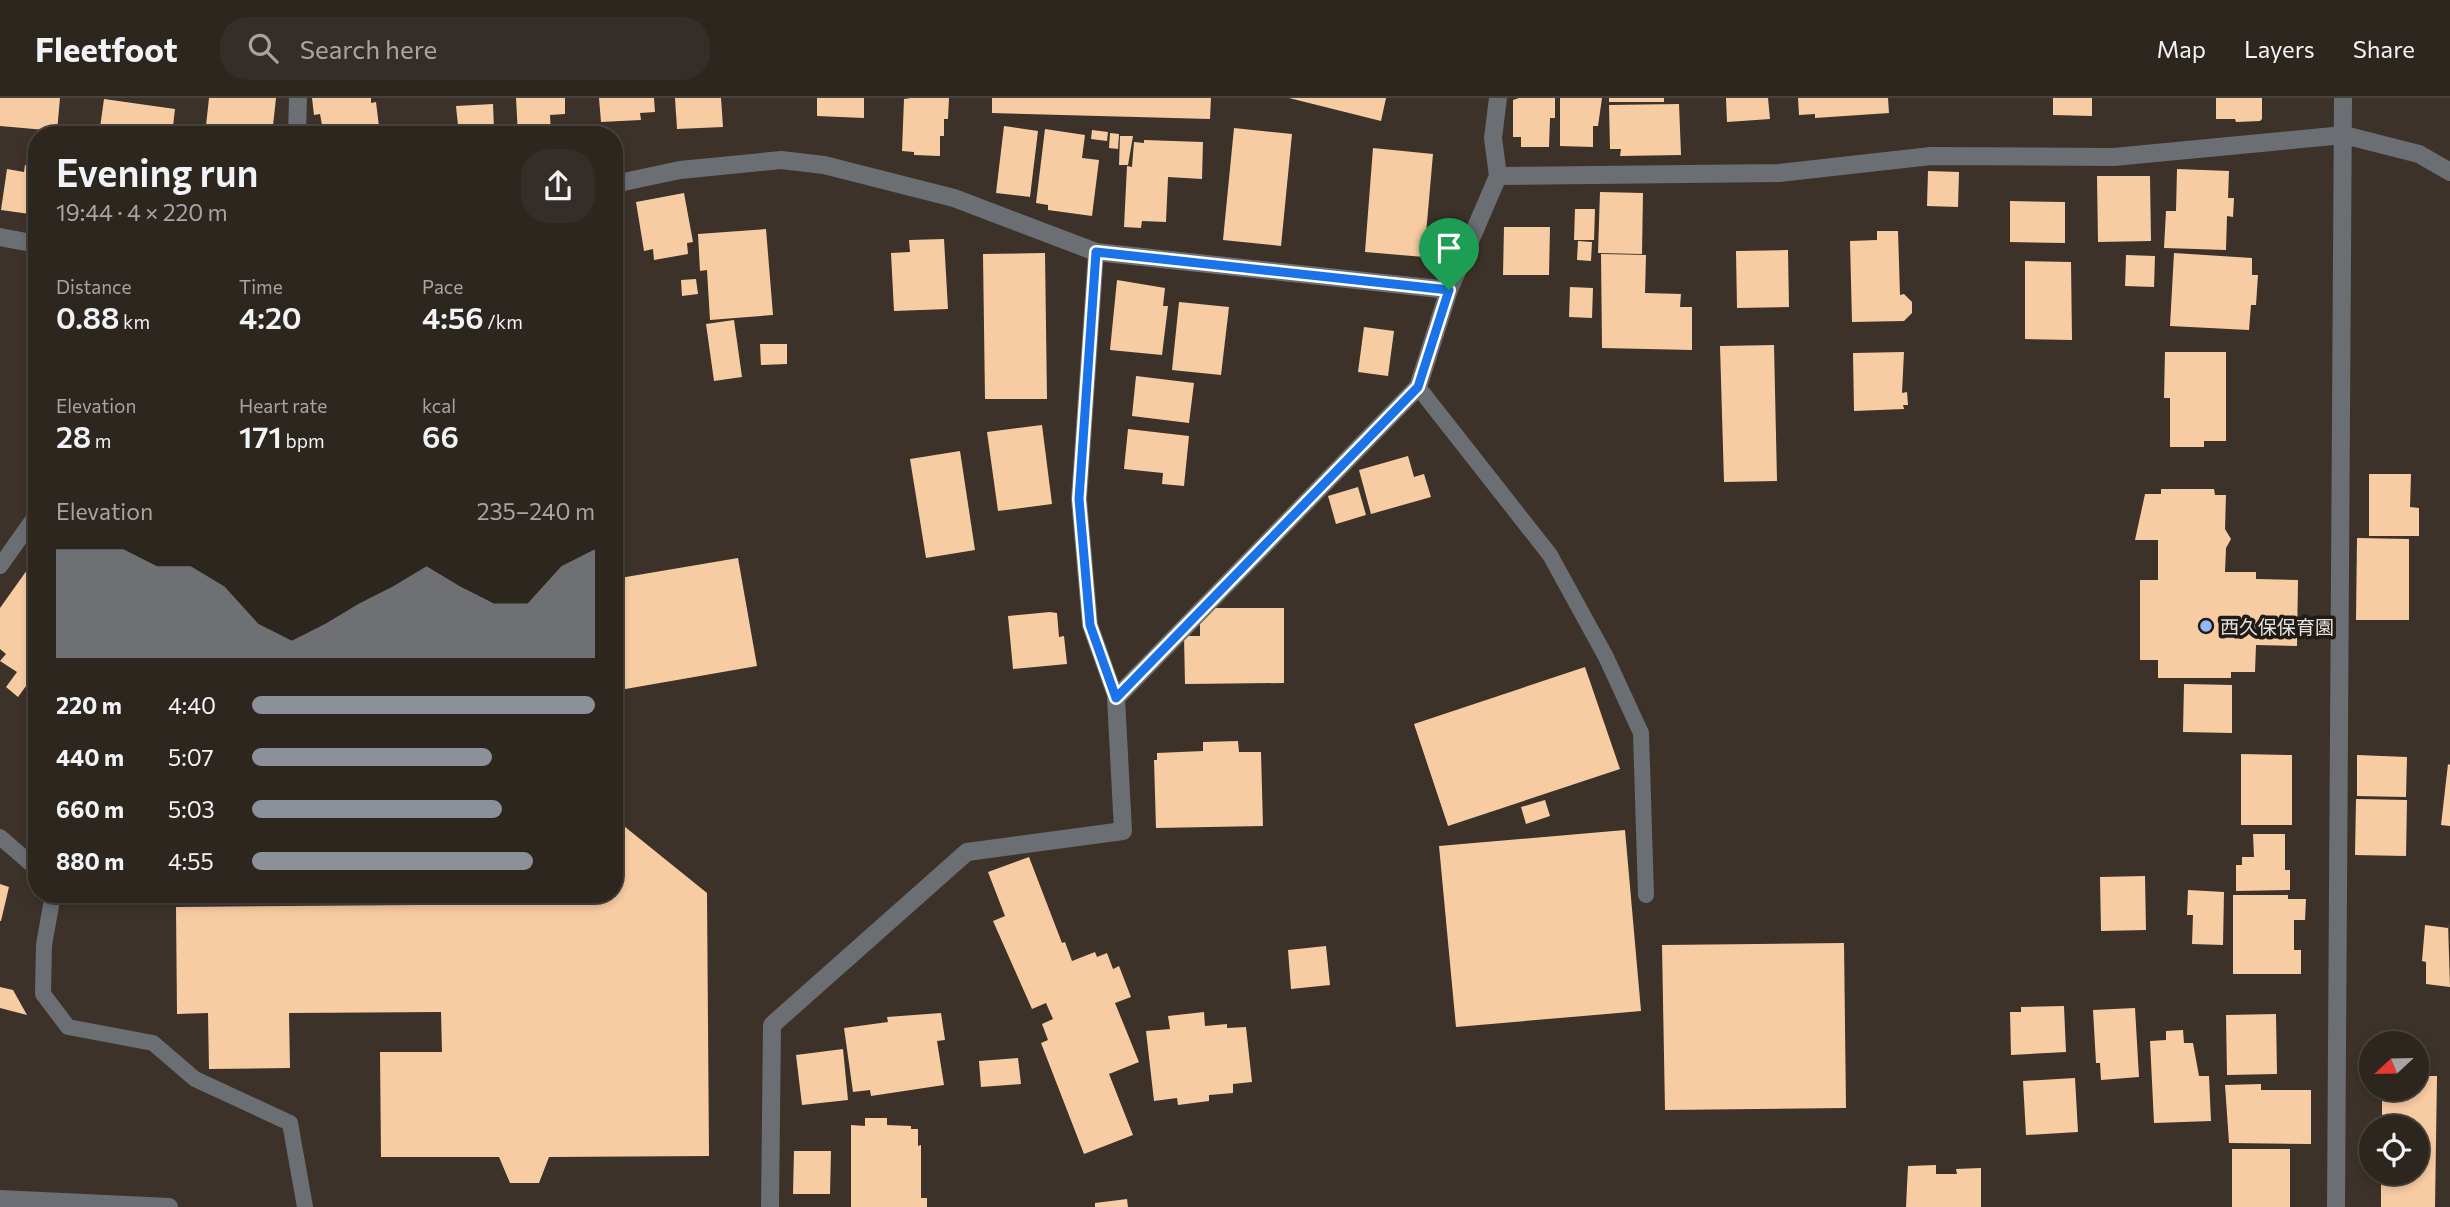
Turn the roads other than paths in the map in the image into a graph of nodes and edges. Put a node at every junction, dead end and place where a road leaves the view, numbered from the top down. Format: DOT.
graph roads {
  1 [pos="298,98"];
  2 [pos="1498,98"];
  3 [pos="2343,98"];
  4 [pos="297,126"];
  5 [pos="2344,135"];
  6 [pos="2450,172"];
  7 [pos="1498,176"];
  8 [pos="623,182"];
  9 [pos="0,237"];
  10 [pos="28,242"];
  11 [pos="1096,252"];
  12 [pos="1449,290"];
  13 [pos="1418,387"];
  14 [pos="28,527"];
  15 [pos="0,566"];
  16 [pos="1116,698"];
  17 [pos="0,837"];
  18 [pos="28,861"];
  19 [pos="1646,895"];
  20 [pos="51,903"];
  21 [pos="0,1199"];
  22 [pos="169,1207"];
  23 [pos="305,1207"];
  24 [pos="770,1207"];
  25 [pos="2336,1207"];
  1 -- 4 [label="street"];
  2 -- 7 [label="street"];
  3 -- 5 [label="street"];
  5 -- 6 [label="street"];
  5 -- 7 [label="street"];
  5 -- 25 [label="street"];
  7 -- 12 [label="street"];
  8 -- 11 [label="street"];
  9 -- 10 [label="street"];
  11 -- 12 [label="street"];
  11 -- 16 [label="lane"];
  12 -- 13 [label="street"];
  13 -- 16 [label="street"];
  13 -- 19 [label="lane"];
  14 -- 15 [label="lane"];
  16 -- 24 [label="street"];
  17 -- 18 [label="lane"];
  20 -- 23 [label="lane"];
  21 -- 22 [label="street"];
}
